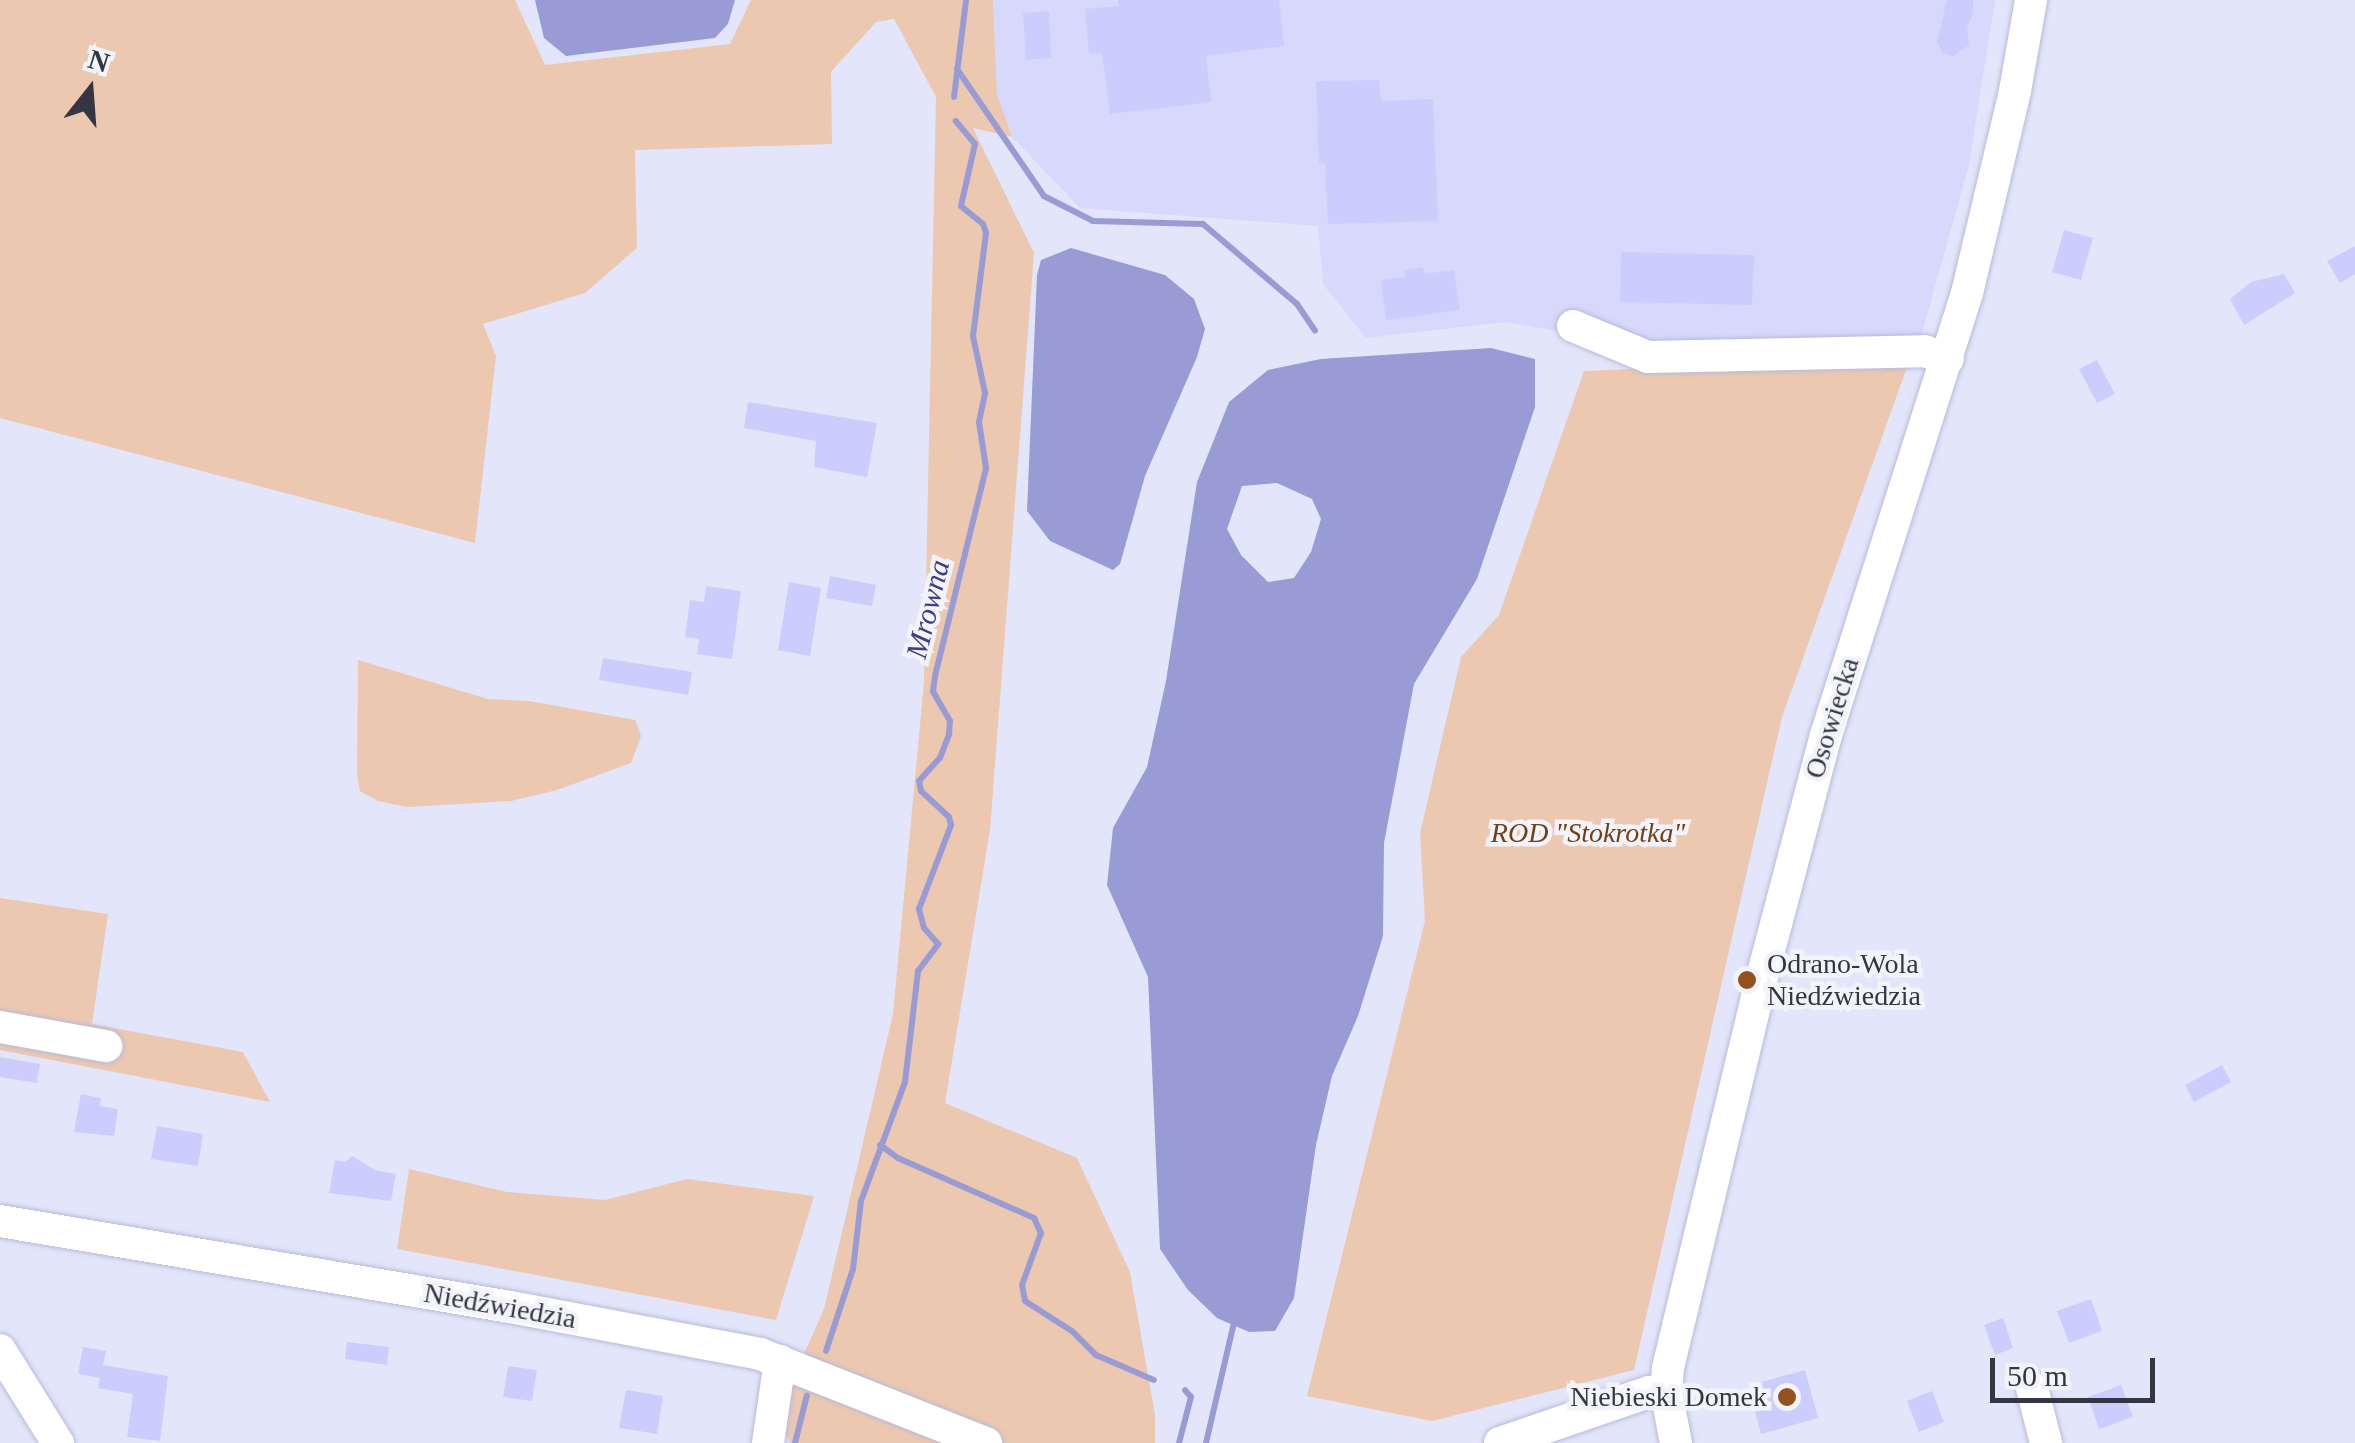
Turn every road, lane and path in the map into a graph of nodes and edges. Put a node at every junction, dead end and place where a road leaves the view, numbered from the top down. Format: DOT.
graph roads {
  1 [pos="2031,0"];
  2 [pos="1573,326"];
  3 [pos="1948,358"];
  4 [pos="0,1027"];
  5 [pos="106,1046"];
  6 [pos="0,1221"];
  7 [pos="0,1350"];
  8 [pos="780,1361"];
  9 [pos="2032,1388"];
  10 [pos="1666,1392"];
  11 [pos="58,1443"];
  12 [pos="768,1443"];
  13 [pos="986,1443"];
  14 [pos="1500,1443"];
  15 [pos="1676,1443"];
  16 [pos="2046,1443"];
  1 -- 3 [label="street, Osowiecka"];
  2 -- 3 [label="street"];
  3 -- 10 [label="street, Osowiecka"];
  4 -- 5 [label="street"];
  6 -- 8 [label="street, Niedźwiedzia"];
  7 -- 11 [label="street"];
  8 -- 12 [label="street"];
  8 -- 13 [label="street, Niedźwiedzia"];
  9 -- 16 [label="street"];
  10 -- 14 [label="street"];
  10 -- 15 [label="street, Osowiecka"];
}
